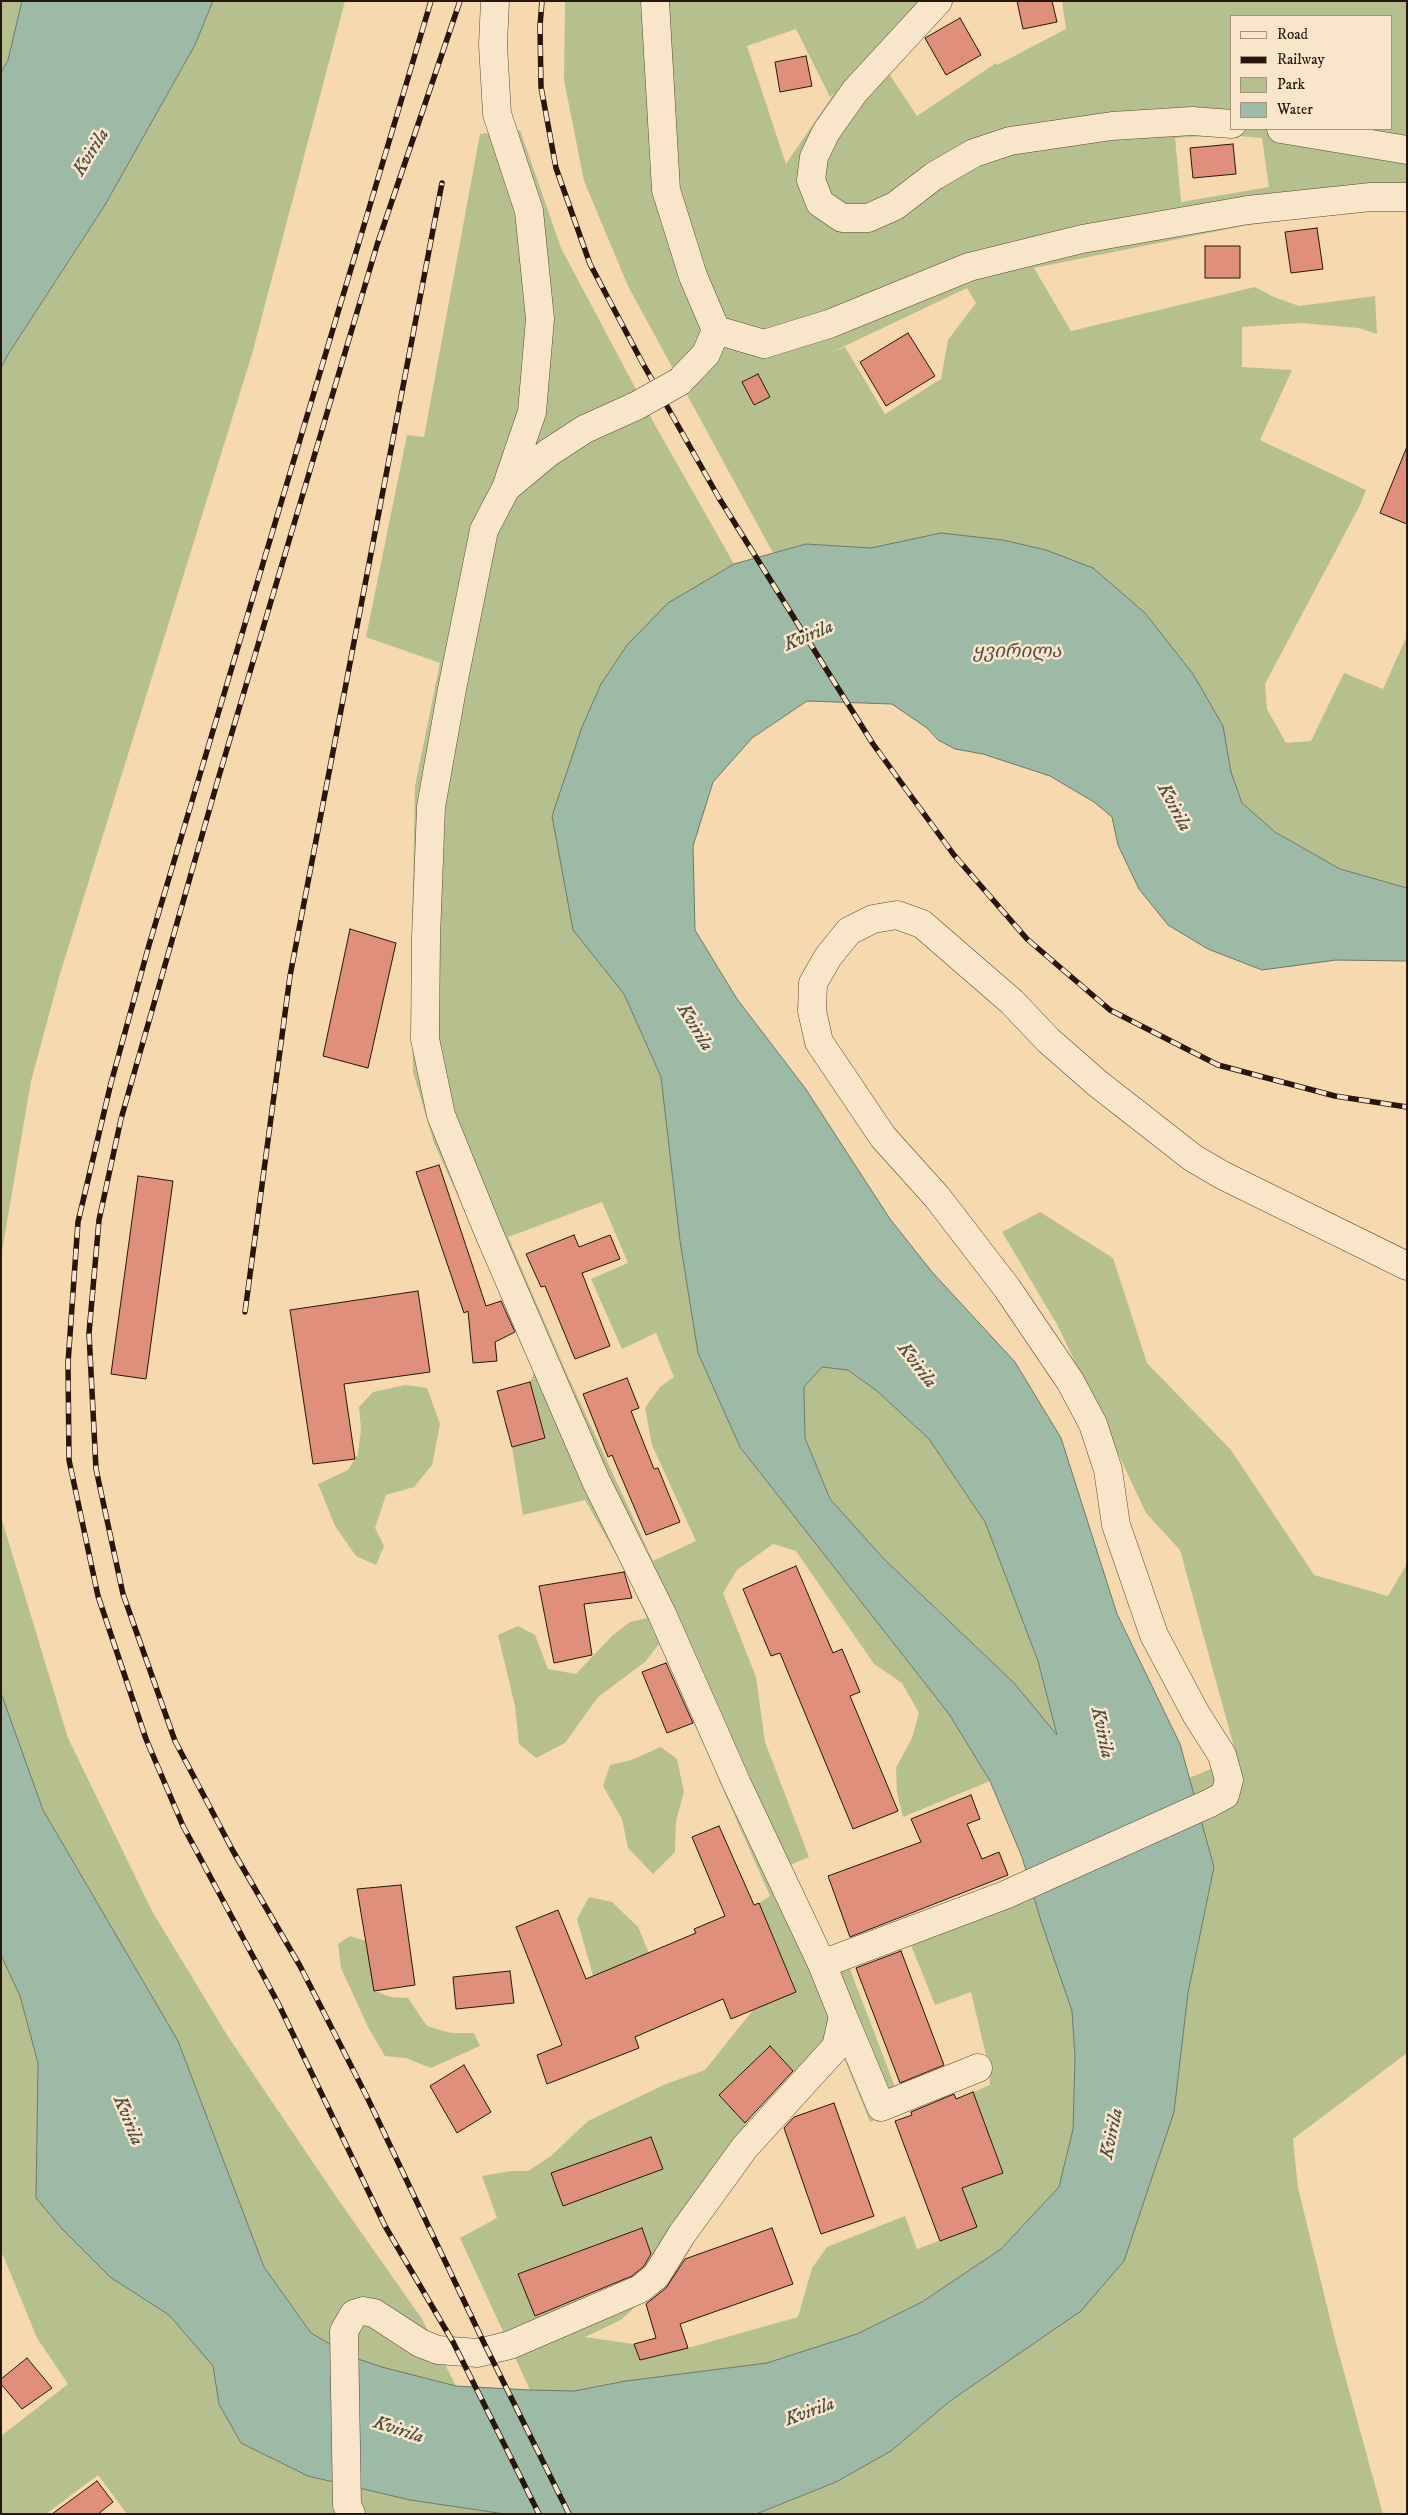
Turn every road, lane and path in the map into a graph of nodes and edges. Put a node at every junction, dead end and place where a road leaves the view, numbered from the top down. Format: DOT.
graph roads {
  1 [pos="495,1"];
  2 [pos="655,1"];
  3 [pos="938,1"];
  4 [pos="1230,124"];
  5 [pos="1288,130"];
  6 [pos="1407,150"];
  7 [pos="1407,197"];
  8 [pos="716,330"];
  9 [pos="506,488"];
  10 [pos="1407,1266"];
  11 [pos="822,1964"];
  12 [pos="843,2016"];
  13 [pos="978,2068"];
  14 [pos="349,2509"];
  1 -- 9 [label="street"];
  2 -- 8 [label="street"];
  3 -- 4 [label="street"];
  5 -- 6 [label="street"];
  7 -- 8 [label="street"];
  8 -- 9 [label="street, bridge"];
  9 -- 11 [label="street"];
  10 -- 11 [label="street"];
  11 -- 12 [label="street"];
  12 -- 13 [label="street"];
  12 -- 14 [label="street"];
}
